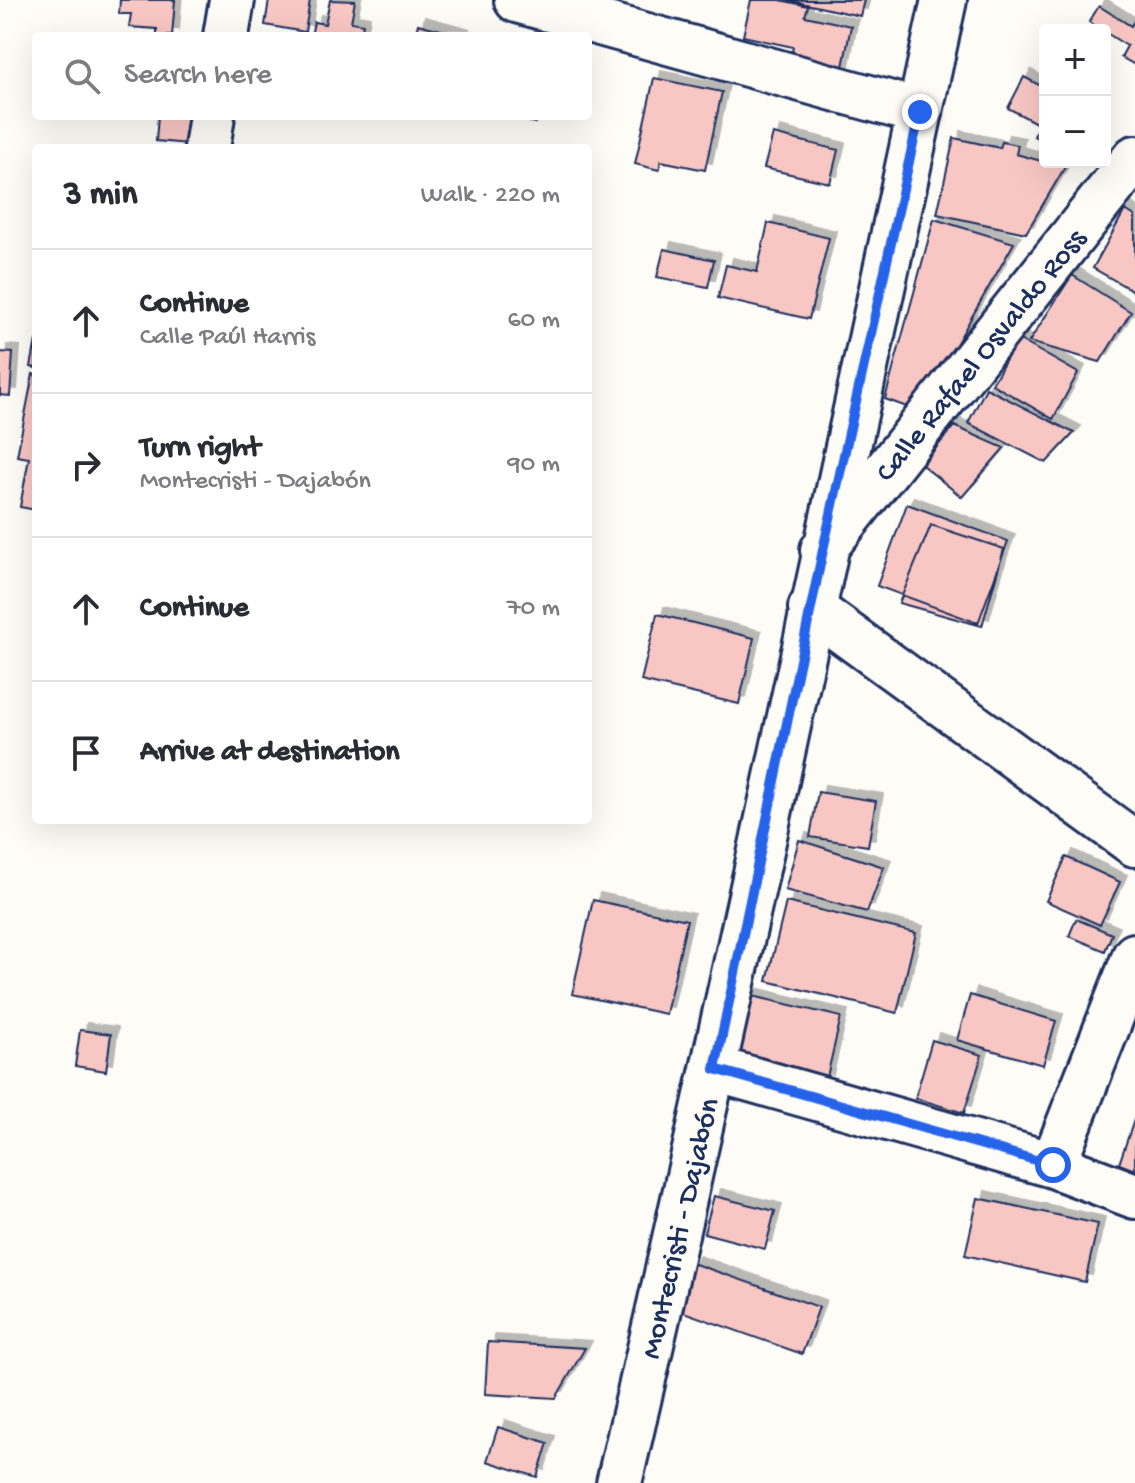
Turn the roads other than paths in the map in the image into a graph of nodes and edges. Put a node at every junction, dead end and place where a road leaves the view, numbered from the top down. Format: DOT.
graph roads {
  1 [pos="232,0"];
  2 [pos="517,0"];
  3 [pos="944,0"];
  4 [pos="227,32"];
  5 [pos="920,112"];
  6 [pos="211,120"];
  7 [pos="208,144"];
  8 [pos="1135,158"];
  9 [pos="823,550"];
  10 [pos="811,608"];
  11 [pos="1135,844"];
  12 [pos="1135,956"];
  13 [pos="715,1069"];
  14 [pos="1053,1165"];
  15 [pos="1135,1196"];
  16 [pos="619,1483"];
  1 -- 4 [label="street"];
  2 -- 5 [label="street"];
  3 -- 5 [label="street, Montecristi - Dajabón"];
  5 -- 9 [label="street, Montecristi - Dajabón"];
  6 -- 7 [label="street"];
  8 -- 9 [label="street, Calle Rafael Osvaldo Ross"];
  9 -- 10 [label="street, Montecristi - Dajabón"];
  10 -- 11 [label="street"];
  10 -- 13 [label="street, Montecristi - Dajabón"];
  12 -- 14 [label="street"];
  13 -- 14 [label="street"];
  13 -- 16 [label="street, Montecristi - Dajabón"];
  14 -- 15 [label="street"];
}
